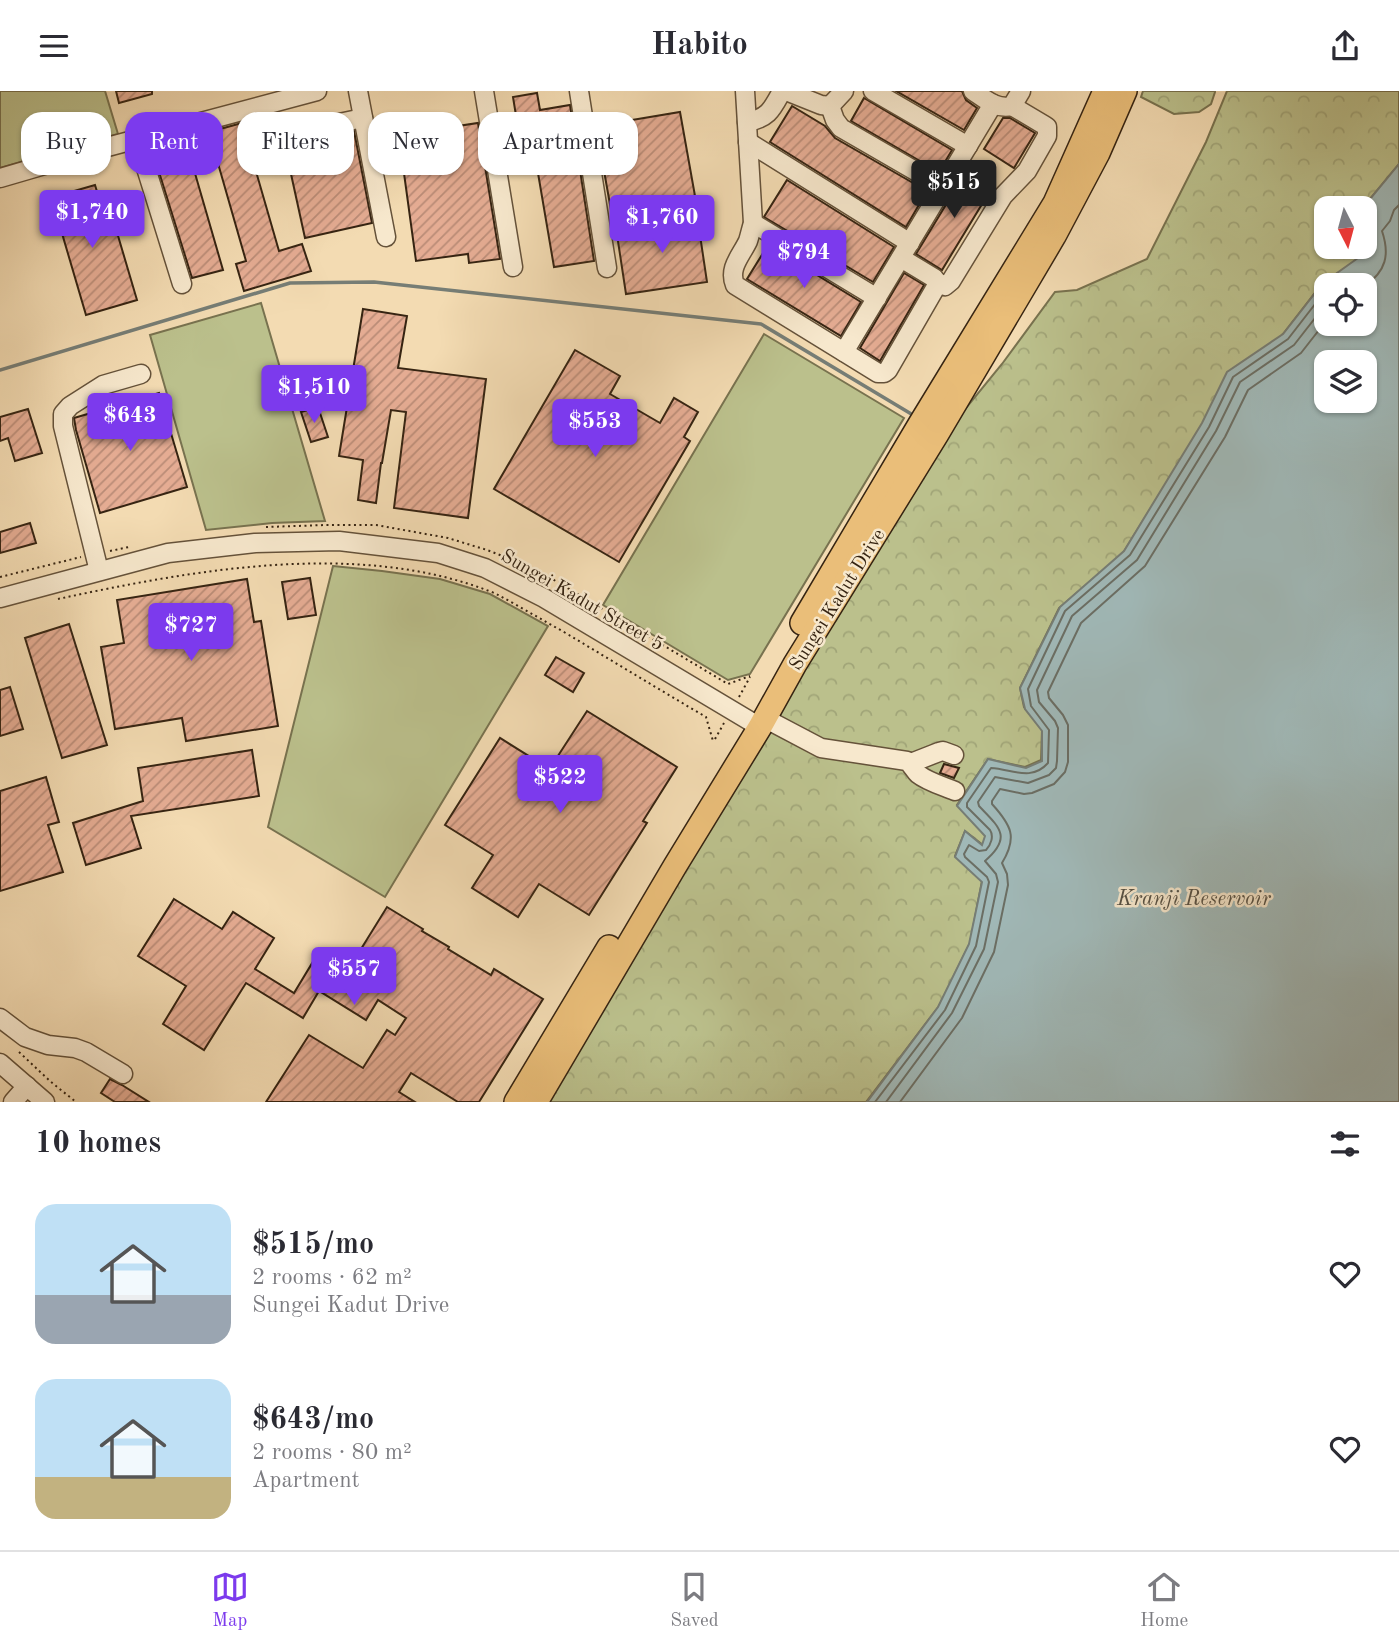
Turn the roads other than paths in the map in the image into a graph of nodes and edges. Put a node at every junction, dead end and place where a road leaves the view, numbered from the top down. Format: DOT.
graph roads {
  1 [pos="317,91"];
  2 [pos="358,91"];
  3 [pos="484,91"];
  4 [pos="579,91"];
  5 [pos="745,91"];
  6 [pos="784,91"];
  7 [pos="844,91"];
  8 [pos="873,91"];
  9 [pos="973,91"];
  10 [pos="1105,91"];
  11 [pos="1125,91"];
  12 [pos="1017,98"];
  13 [pos="993,104"];
  14 [pos="830,106"];
  15 [pos="223,116"];
  16 [pos="363,118"];
  17 [pos="354,120"];
  18 [pos="747,122"];
  19 [pos="125,142"];
  20 [pos="748,142"];
  21 [pos="968,146"];
  22 [pos="148,175"];
  23 [pos="0,178"];
  24 [pos="943,187"];
  25 [pos="753,223"];
  26 [pos="386,237"];
  27 [pos="905,250"];
  28 [pos="513,267"];
  29 [pos="607,268"];
  30 [pos="937,282"];
  31 [pos="182,284"];
  32 [pos="877,298"];
  33 [pos="844,352"];
  34 [pos="141,374"];
  35 [pos="99,571"];
  36 [pos="0,598"];
  37 [pos="757,721"];
  38 [pos="954,755"];
  39 [pos="911,763"];
  40 [pos="955,791"];
  41 [pos="0,1018"];
  42 [pos="0,1063"];
  43 [pos="123,1074"];
  44 [pos="27,1086"];
  45 [pos="13,1102"];
  46 [pos="45,1102"];
  47 [pos="516,1102"];
  48 [pos="536,1102"];
  1 -- 15 [label="street"];
  2 -- 16 [label="street"];
  3 -- 28 [label="street"];
  4 -- 29 [label="street"];
  5 -- 18 [label="street"];
  6 -- 14 [label="street"];
  6 -- 18 [label="street"];
  7 -- 14 [label="street"];
  8 -- 21 [label="street"];
  9 -- 13 [label="street"];
  10 -- 37 [label="main road, Sungei Kadut Drive"];
  11 -- 37 [label="main road, Sungei Kadut Drive"];
  12 -- 13 [label="street"];
  12 -- 30 [label="street"];
  13 -- 21 [label="street"];
  14 -- 24 [label="street"];
  16 -- 17 [label="street"];
  16 -- 26 [label="street"];
  18 -- 20 [label="street"];
  19 -- 23 [label="street"];
  20 -- 25 [label="street"];
  20 -- 27 [label="street"];
  21 -- 24 [label="street"];
  22 -- 31 [label="street"];
  24 -- 27 [label="street"];
  25 -- 32 [label="street"];
  25 -- 33 [label="street"];
  27 -- 30 [label="street"];
  27 -- 32 [label="street"];
  30 -- 33 [label="street"];
  32 -- 33 [label="street"];
  34 -- 35 [label="street"];
  35 -- 36 [label="street, Sungei Kadut Street 5"];
  35 -- 37 [label="street, Sungei Kadut Street 5"];
  37 -- 39 [label="street, Sungei Kadut Street 5"];
  37 -- 47 [label="main road, Sungei Kadut Drive"];
  37 -- 48 [label="main road, Sungei Kadut Drive"];
  38 -- 39 [label="street"];
  39 -- 40 [label="street"];
  41 -- 43 [label="street"];
  42 -- 44 [label="street"];
  44 -- 45 [label="street"];
  44 -- 46 [label="street"];
}
